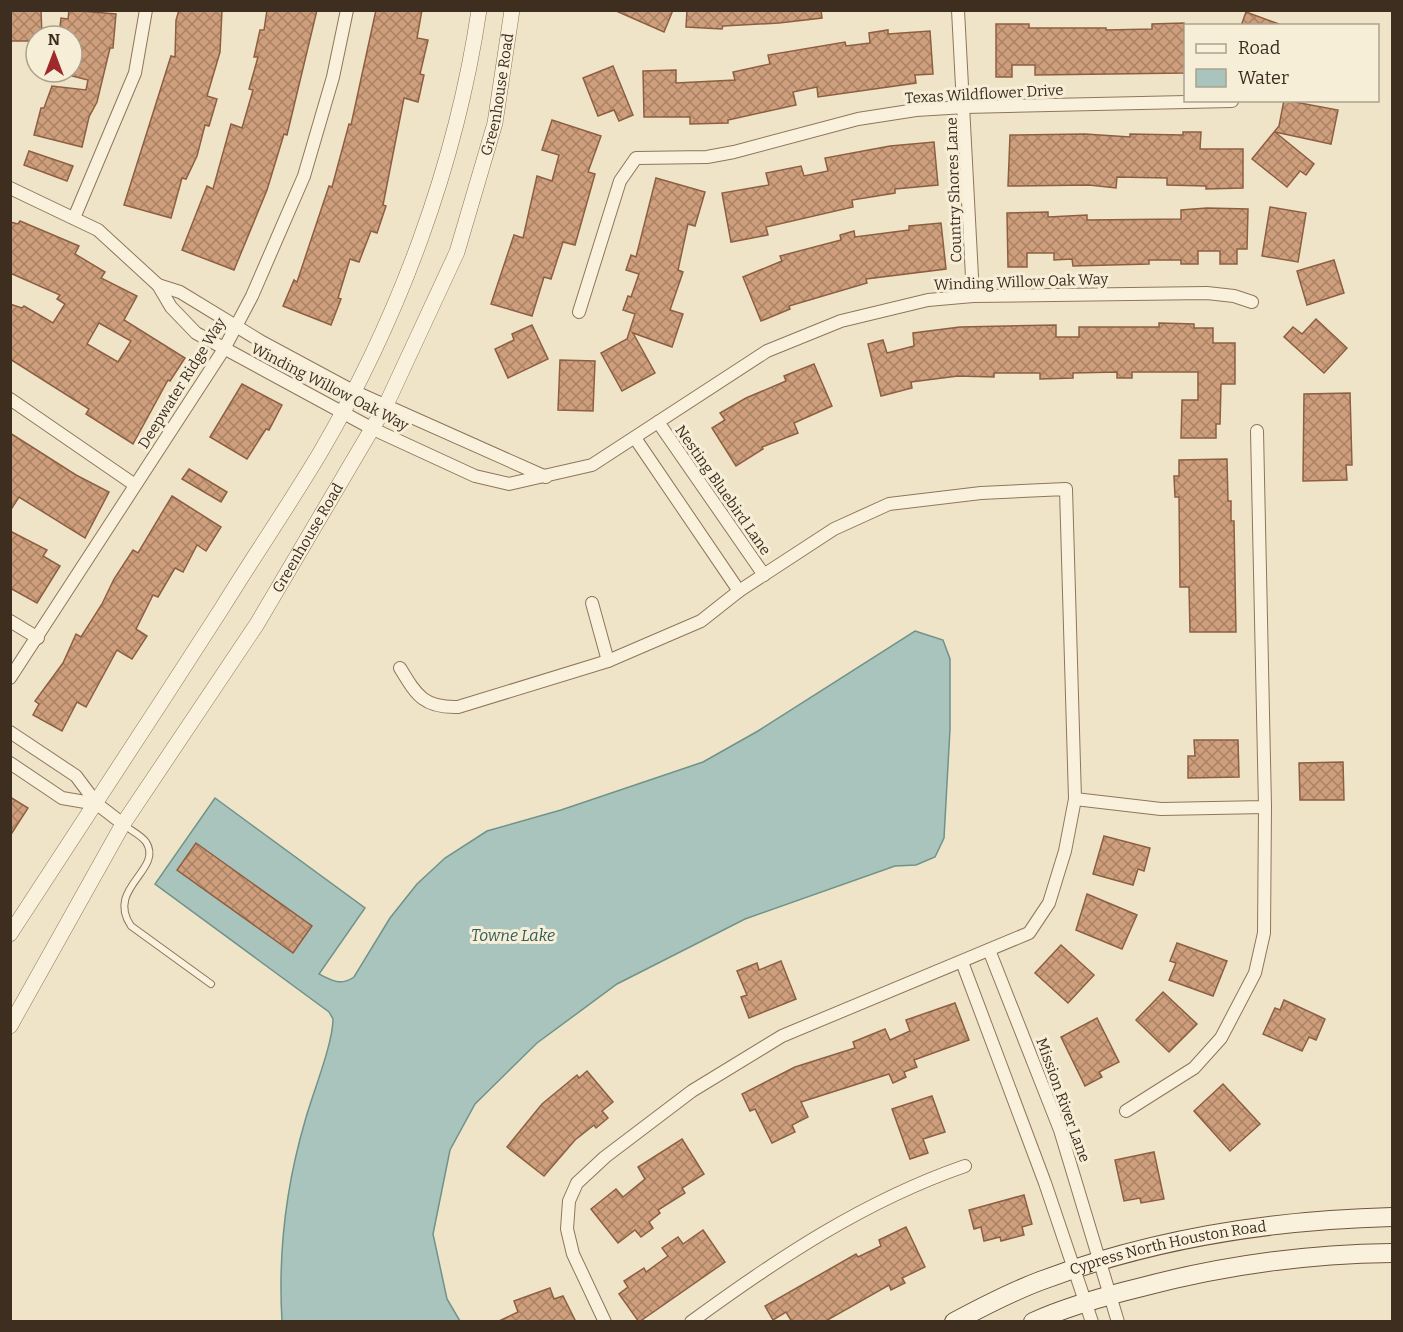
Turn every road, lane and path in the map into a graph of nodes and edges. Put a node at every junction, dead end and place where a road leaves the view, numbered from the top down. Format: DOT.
graph roads {
  1 [pos="146,10"];
  2 [pos="346,10"];
  3 [pos="479,10"];
  4 [pos="512,10"];
  5 [pos="958,10"];
  6 [pos="1188,102"];
  7 [pos="965,107"];
  8 [pos="10,188"];
  9 [pos="74,218"];
  10 [pos="158,285"];
  11 [pos="973,296"];
  12 [pos="1251,302"];
  13 [pos="579,312"];
  14 [pos="235,325"];
  15 [pos="224,349"];
  16 [pos="353,390"];
  17 [pos="10,399"];
  18 [pos="386,405"];
  19 [pos="342,412"];
  20 [pos="658,422"];
  21 [pos="373,429"];
  22 [pos="1257,431"];
  23 [pos="635,438"];
  24 [pos="546,477"];
  25 [pos="135,485"];
  26 [pos="764,575"];
  27 [pos="739,591"];
  28 [pos="592,603"];
  29 [pos="10,621"];
  30 [pos="38,638"];
  31 [pos="608,661"];
  32 [pos="400,669"];
  33 [pos="10,678"];
  34 [pos="10,732"];
  35 [pos="10,763"];
  36 [pos="1075,799"];
  37 [pos="97,804"];
  38 [pos="1265,807"];
  39 [pos="123,824"];
  40 [pos="10,934"];
  41 [pos="990,951"];
  42 [pos="962,962"];
  43 [pos="211,984"];
  44 [pos="10,1026"];
  45 [pos="1126,1111"];
  46 [pos="965,1166"];
  47 [pos="1392,1217"];
  48 [pos="1392,1253"];
  49 [pos="1102,1262"];
  50 [pos="1075,1269"];
  51 [pos="1111,1294"];
  52 [pos="1085,1302"];
  53 [pos="605,1322"];
  54 [pos="691,1322"];
  55 [pos="954,1322"];
  56 [pos="1033,1322"];
  57 [pos="1092,1322"];
  58 [pos="1118,1322"];
  1 -- 9 [label="street"];
  2 -- 14 [label="street, Deepwater Ridge Way"];
  3 -- 16 [label="street"];
  4 -- 18 [label="street, Greenhouse Road"];
  5 -- 7 [label="street, Country Shores Lane"];
  6 -- 7 [label="street, Texas Wildflower Drive"];
  7 -- 11 [label="street, Country Shores Lane"];
  7 -- 13 [label="street, Texas Wildflower Drive"];
  8 -- 9 [label="street, Winding Willow Oak Way"];
  9 -- 10 [label="street, Winding Willow Oak Way"];
  10 -- 14 [label="street, Winding Willow Oak Way"];
  10 -- 15 [label="street, Winding Willow Oak Way"];
  11 -- 12 [label="street, Winding Willow Oak Way"];
  11 -- 20 [label="street, Winding Willow Oak Way"];
  14 -- 15 [label="street, Deepwater Ridge Way"];
  14 -- 16 [label="street, Winding Willow Oak Way"];
  15 -- 19 [label="street, Winding Willow Oak Way"];
  15 -- 25 [label="street, Deepwater Ridge Way"];
  16 -- 18 [label="street, Winding Willow Oak Way"];
  16 -- 19 [label="street"];
  17 -- 25 [label="street"];
  18 -- 21 [label="street, Greenhouse Road"];
  18 -- 24 [label="street, Winding Willow Oak Way"];
  19 -- 21 [label="street, Winding Willow Oak Way"];
  19 -- 37 [label="street"];
  20 -- 23 [label="street, Winding Willow Oak Way"];
  20 -- 26 [label="street, Nesting Bluebird Lane"];
  21 -- 24 [label="street, Winding Willow Oak Way"];
  21 -- 39 [label="street, Greenhouse Road"];
  22 -- 38 [label="street"];
  23 -- 24 [label="street, Winding Willow Oak Way"];
  23 -- 27 [label="street"];
  25 -- 30 [label="street, Deepwater Ridge Way"];
  26 -- 27 [label="street"];
  26 -- 36 [label="street"];
  27 -- 31 [label="street"];
  28 -- 31 [label="street"];
  29 -- 30 [label="street"];
  30 -- 33 [label="street, Deepwater Ridge Way"];
  31 -- 32 [label="street"];
  34 -- 37 [label="street"];
  35 -- 37 [label="street"];
  36 -- 38 [label="street"];
  36 -- 41 [label="street"];
  37 -- 39 [label="street"];
  37 -- 40 [label="street"];
  38 -- 45 [label="street"];
  39 -- 43 [label="lane"];
  39 -- 44 [label="street, Greenhouse Road"];
  41 -- 42 [label="street"];
  41 -- 49 [label="street, Mission River Lane"];
  42 -- 50 [label="street"];
  42 -- 53 [label="street"];
  46 -- 54 [label="street"];
  47 -- 49 [label="main road, Cypress North Houston Road"];
  48 -- 51 [label="main road, Cypress North Houston Road"];
  49 -- 50 [label="main road, Cypress North Houston Road"];
  49 -- 51 [label="street, Mission River Lane"];
  50 -- 52 [label="street"];
  50 -- 55 [label="main road, Cypress North Houston Road"];
  51 -- 52 [label="main road, Cypress North Houston Road"];
  51 -- 58 [label="street, Mission River Lane"];
  52 -- 56 [label="main road, Cypress North Houston Road"];
  52 -- 57 [label="street"];
}
